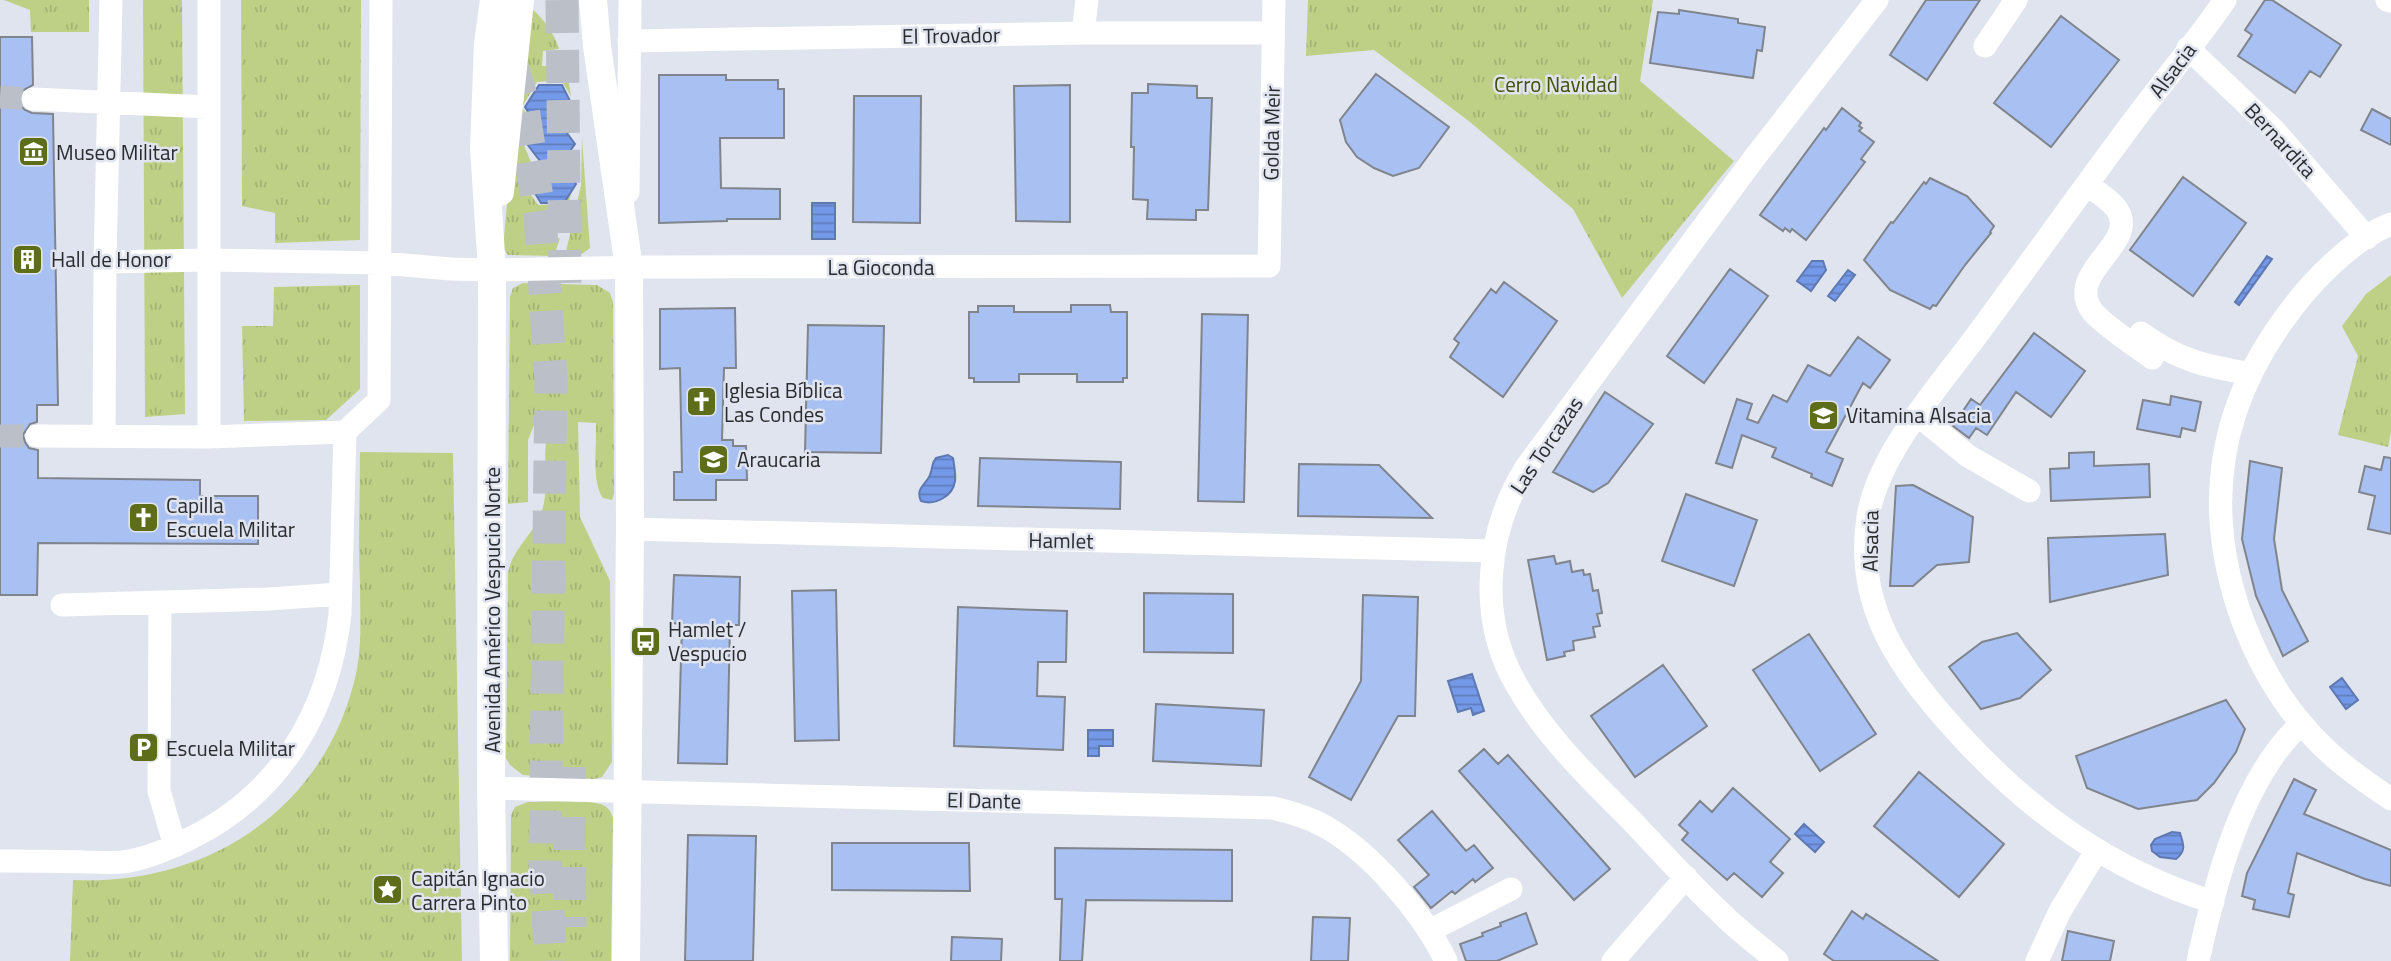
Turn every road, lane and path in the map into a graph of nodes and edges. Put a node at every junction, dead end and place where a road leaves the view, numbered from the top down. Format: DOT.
graph roads {
  1 [pos="111,0"];
  2 [pos="209,0"];
  3 [pos="381,0"];
  4 [pos="483,0"];
  5 [pos="494,0"];
  6 [pos="520,0"];
  7 [pos="593,0"];
  8 [pos="623,0"];
  9 [pos="630,0"];
  10 [pos="1087,0"];
  11 [pos="1274,0"];
  12 [pos="1877,0"];
  13 [pos="2017,0"];
  14 [pos="2225,0"];
  15 [pos="1083,33"];
  16 [pos="1272,33"];
  17 [pos="629,41"];
  18 [pos="488,44"];
  19 [pos="1985,46"];
  20 [pos="2188,48"];
  21 [pos="33,99"];
  22 [pos="108,104"];
  23 [pos="209,107"];
  24 [pos="2087,184"];
  25 [pos="2391,225"];
  26 [pos="2367,238"];
  27 [pos="209,260"];
  28 [pos="105,262"];
  29 [pos="381,263"];
  30 [pos="492,264"];
  31 [pos="1269,266"];
  32 [pos="629,268"];
  33 [pos="2109,310"];
  34 [pos="2152,358"];
  35 [pos="2251,374"];
  36 [pos="1918,415"];
  37 [pos="345,432"];
  38 [pos="104,435"];
  39 [pos="37,436"];
  40 [pos="209,437"];
  41 [pos="2029,491"];
  42 [pos="630,529"];
  43 [pos="1493,551"];
  44 [pos="340,594"];
  45 [pos="160,602"];
  46 [pos="62,605"];
  47 [pos="2301,724"];
  48 [pos="492,788"];
  49 [pos="627,791"];
  50 [pos="2391,799"];
  51 [pos="175,846"];
  52 [pos="2097,850"];
  53 [pos="0,861"];
  54 [pos="1686,877"];
  55 [pos="1511,889"];
  56 [pos="2213,902"];
  57 [pos="1429,931"];
  58 [pos="494,961"];
  59 [pos="626,961"];
  60 [pos="1446,961"];
  61 [pos="1613,961"];
  62 [pos="1777,961"];
  63 [pos="2037,961"];
  64 [pos="2198,961"];
  1 -- 22 [label="street"];
  2 -- 23 [label="street"];
  3 -- 29 [label="street"];
  4 -- 18 [label="main road, Avenida Américo Vespucio Norte"];
  5 -- 18 [label="main road, Avenida Américo Vespucio Norte"];
  6 -- 30 [label="main road, Avenida Américo Vespucio Norte"];
  7 -- 32 [label="main road"];
  8 -- 17 [label="street"];
  9 -- 17 [label="street"];
  10 -- 15 [label="street"];
  11 -- 16 [label="street, Golda Meir"];
  12 -- 43 [label="street, Las Torcazas"];
  13 -- 19 [label="street"];
  14 -- 20 [label="street, Alsacia"];
  15 -- 16 [label="street, El Trovador"];
  15 -- 17 [label="street, El Trovador"];
  16 -- 31 [label="street, Golda Meir"];
  17 -- 32 [label="street"];
  18 -- 30 [label="main road, Avenida Américo Vespucio Norte"];
  20 -- 24 [label="street, Alsacia"];
  20 -- 26 [label="street, Bernardita"];
  21 -- 22 [label="street"];
  22 -- 23 [label="street"];
  22 -- 28 [label="street"];
  23 -- 27 [label="street"];
  24 -- 34 [label="street"];
  24 -- 36 [label="street, Alsacia"];
  25 -- 26 [label="street"];
  26 -- 35 [label="street"];
  27 -- 28 [label="street, La Gioconda"];
  27 -- 29 [label="street, La Gioconda"];
  27 -- 40 [label="street"];
  28 -- 38 [label="street"];
  29 -- 30 [label="street, La Gioconda"];
  29 -- 37 [label="street"];
  30 -- 32 [label="street, La Gioconda"];
  30 -- 48 [label="main road, Avenida Américo Vespucio Norte"];
  31 -- 32 [label="street, La Gioconda"];
  32 -- 42 [label="main road"];
  33 -- 35 [label="street"];
  35 -- 47 [label="street"];
  36 -- 41 [label="street"];
  36 -- 52 [label="street, Alsacia"];
  37 -- 40 [label="street"];
  37 -- 44 [label="street"];
  38 -- 39 [label="street"];
  38 -- 40 [label="street"];
  42 -- 43 [label="street, Hamlet"];
  42 -- 49 [label="main road"];
  43 -- 54 [label="street, Las Torcazas"];
  44 -- 45 [label="street"];
  44 -- 51 [label="street"];
  45 -- 46 [label="street"];
  45 -- 51 [label="street"];
  47 -- 50 [label="street"];
  47 -- 56 [label="street"];
  48 -- 49 [label="street, El Dante"];
  48 -- 58 [label="main road, Avenida Américo Vespucio Norte"];
  49 -- 57 [label="street, El Dante"];
  49 -- 59 [label="main road"];
  51 -- 53 [label="street"];
  52 -- 56 [label="street, Alsacia"];
  52 -- 63 [label="street"];
  54 -- 61 [label="street"];
  54 -- 62 [label="street, Las Torcazas"];
  55 -- 57 [label="street"];
  56 -- 64 [label="street"];
  57 -- 60 [label="street, El Dante"];
}
